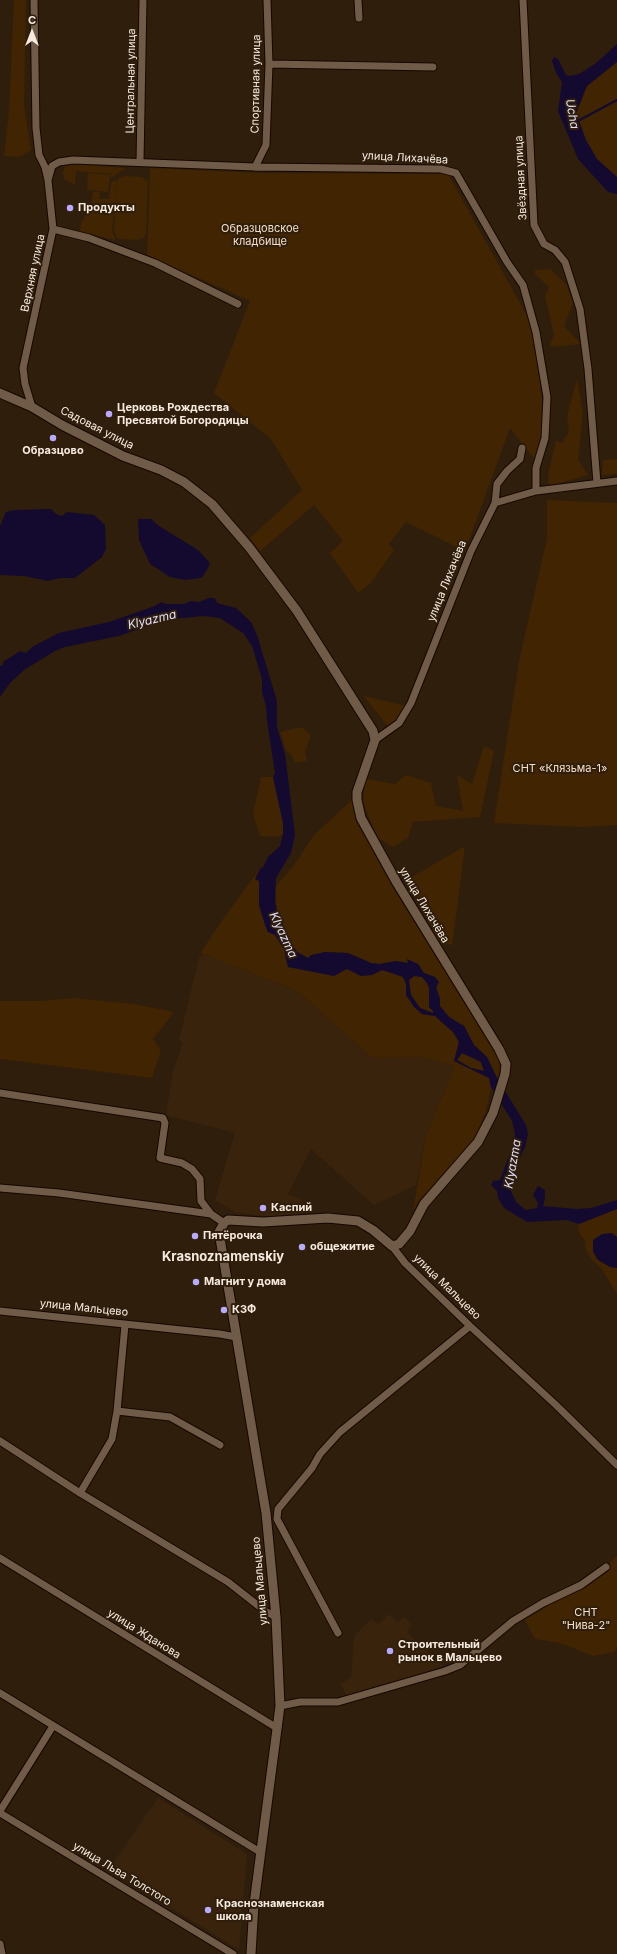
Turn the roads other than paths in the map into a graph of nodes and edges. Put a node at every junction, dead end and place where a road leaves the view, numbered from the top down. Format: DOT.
graph roads {
  1 [pos="34,0"];
  2 [pos="143,0"];
  3 [pos="267,0"];
  4 [pos="358,0"];
  5 [pos="523,0"];
  6 [pos="359,18"];
  7 [pos="269,64"];
  8 [pos="433,67"];
  9 [pos="140,162"];
  10 [pos="255,167"];
  11 [pos="48,180"];
  12 [pos="54,229"];
  13 [pos="238,304"];
  14 [pos="0,393"];
  15 [pos="32,407"];
  16 [pos="522,448"];
  17 [pos="617,481"];
  18 [pos="597,483"];
  19 [pos="536,491"];
  20 [pos="496,503"];
  21 [pos="375,740"];
  22 [pos="0,1093"];
  23 [pos="0,1188"];
  24 [pos="211,1214"];
  25 [pos="224,1223"];
  26 [pos="392,1246"];
  27 [pos="0,1312"];
  28 [pos="126,1325"];
  29 [pos="470,1326"];
  30 [pos="236,1337"];
  31 [pos="117,1412"];
  32 [pos="0,1441"];
  33 [pos="220,1444"];
  34 [pos="617,1465"];
  35 [pos="80,1493"];
  36 [pos="266,1513"];
  37 [pos="276,1513"];
  38 [pos="0,1558"];
  39 [pos="606,1567"];
  40 [pos="276,1617"];
  41 [pos="338,1633"];
  42 [pos="0,1694"];
  43 [pos="280,1706"];
  44 [pos="54,1726"];
  45 [pos="277,1728"];
  46 [pos="0,1812"];
  47 [pos="260,1852"];
  48 [pos="0,1944"];
  49 [pos="2,1954"];
  50 [pos="233,1954"];
  51 [pos="251,1954"];
  1 -- 11 [label="street, Верхняя улица"];
  2 -- 9 [label="street, Центральная улица"];
  3 -- 7 [label="street, Спортивная улица"];
  4 -- 6 [label="street"];
  5 -- 18 [label="street, Звёздная улица"];
  7 -- 8 [label="street"];
  7 -- 10 [label="street, Спортивная улица"];
  9 -- 10 [label="street, улица Лихачёва"];
  9 -- 11 [label="street, улица Лихачёва"];
  10 -- 19 [label="street, улица Лихачёва"];
  11 -- 12 [label="street, Верхняя улица"];
  12 -- 13 [label="street"];
  12 -- 15 [label="street, Верхняя улица"];
  14 -- 15 [label="street, Садовая улица"];
  15 -- 21 [label="street, Садовая улица"];
  16 -- 20 [label="street, улица Лихачёва"];
  17 -- 18 [label="street"];
  18 -- 19 [label="street"];
  19 -- 20 [label="street"];
  20 -- 21 [label="street, улица Лихачёва"];
  21 -- 26 [label="street, улица Лихачёва"];
  22 -- 24 [label="street"];
  23 -- 24 [label="street"];
  24 -- 25 [label="street"];
  25 -- 26 [label="street, улица Мальцево"];
  25 -- 30 [label="street, улица Мальцево"];
  26 -- 29 [label="street, улица Мальцево"];
  27 -- 28 [label="street, улица Мальцево"];
  28 -- 30 [label="street, улица Мальцево"];
  28 -- 31 [label="street"];
  29 -- 34 [label="street, улица Мальцево"];
  29 -- 37 [label="street"];
  30 -- 36 [label="street, улица Мальцево"];
  31 -- 33 [label="street"];
  31 -- 35 [label="street"];
  32 -- 35 [label="street"];
  35 -- 40 [label="street"];
  36 -- 37 [label="street"];
  36 -- 40 [label="street, улица Мальцево"];
  37 -- 41 [label="street"];
  38 -- 45 [label="street, улица Жданова"];
  39 -- 43 [label="street"];
  40 -- 43 [label="street, улица Мальцево"];
  42 -- 44 [label="street"];
  43 -- 45 [label="street, улица Мальцево"];
  44 -- 46 [label="street"];
  44 -- 47 [label="street"];
  45 -- 47 [label="street, улица Мальцево"];
  46 -- 50 [label="street, улица Льва Толстого"];
  47 -- 51 [label="street, улица Мальцево"];
  48 -- 49 [label="street"];
}
